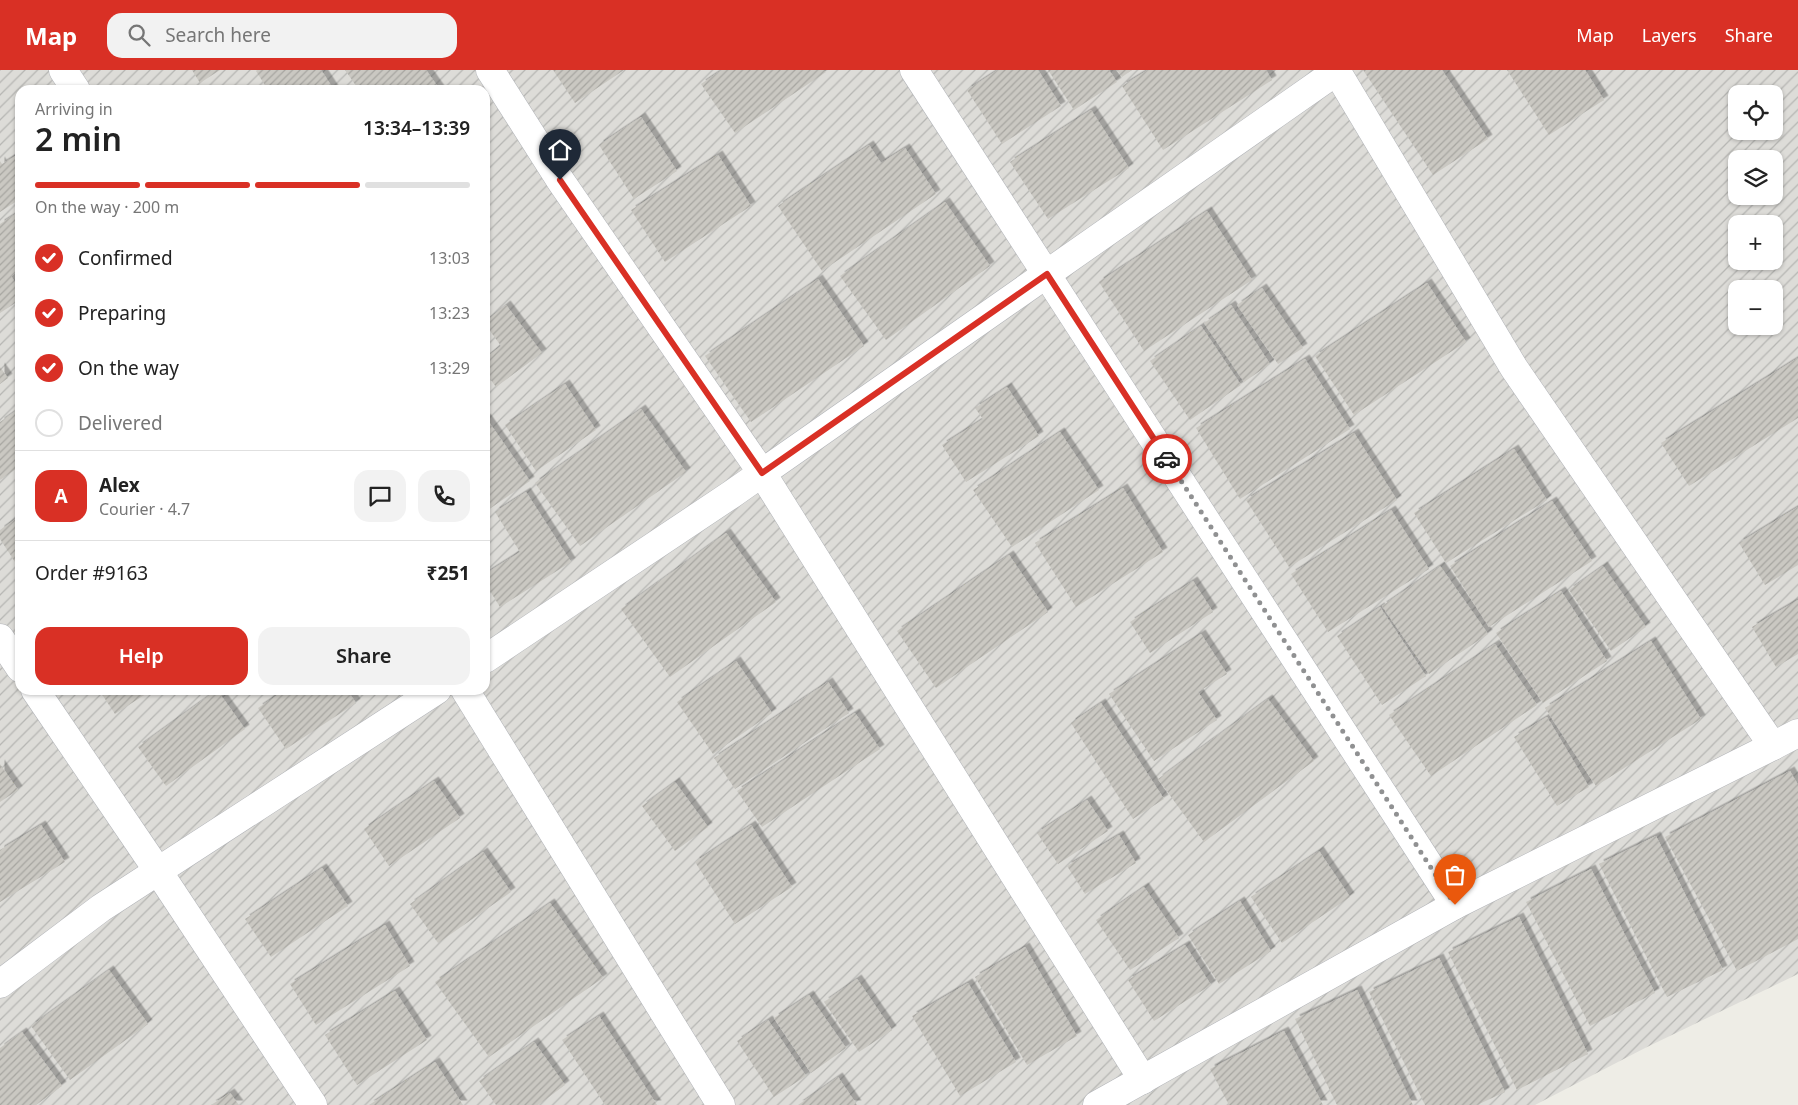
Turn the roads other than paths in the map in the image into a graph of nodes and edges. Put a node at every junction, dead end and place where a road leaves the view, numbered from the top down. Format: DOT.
graph roads {
  1 [pos="63,70"];
  2 [pos="490,70"];
  3 [pos="914,70"];
  4 [pos="1337,71"];
  5 [pos="73,85"];
  6 [pos="1047,274"];
  7 [pos="762,473"];
  8 [pos="0,638"];
  9 [pos="490,656"];
  10 [pos="15,660"];
  11 [pos="38,695"];
  12 [pos="429,695"];
  13 [pos="468,695"];
  14 [pos="1798,733"];
  15 [pos="1773,746"];
  16 [pos="158,871"];
  17 [pos="1455,905"];
  18 [pos="0,984"];
  19 [pos="1143,1080"];
  20 [pos="313,1105"];
  21 [pos="721,1105"];
  22 [pos="1097,1105"];
  1 -- 5 [label="lane"];
  2 -- 7 [label="lane"];
  3 -- 6 [label="lane"];
  4 -- 6 [label="lane"];
  4 -- 15 [label="lane"];
  6 -- 7 [label="lane"];
  6 -- 17 [label="lane"];
  7 -- 9 [label="lane"];
  7 -- 19 [label="lane"];
  8 -- 10 [label="lane"];
  11 -- 16 [label="lane"];
  12 -- 16 [label="lane"];
  13 -- 21 [label="lane"];
  14 -- 15 [label="lane"];
  15 -- 17 [label="lane"];
  16 -- 18 [label="lane"];
  16 -- 20 [label="lane"];
  17 -- 19 [label="lane"];
  19 -- 22 [label="lane"];
}
